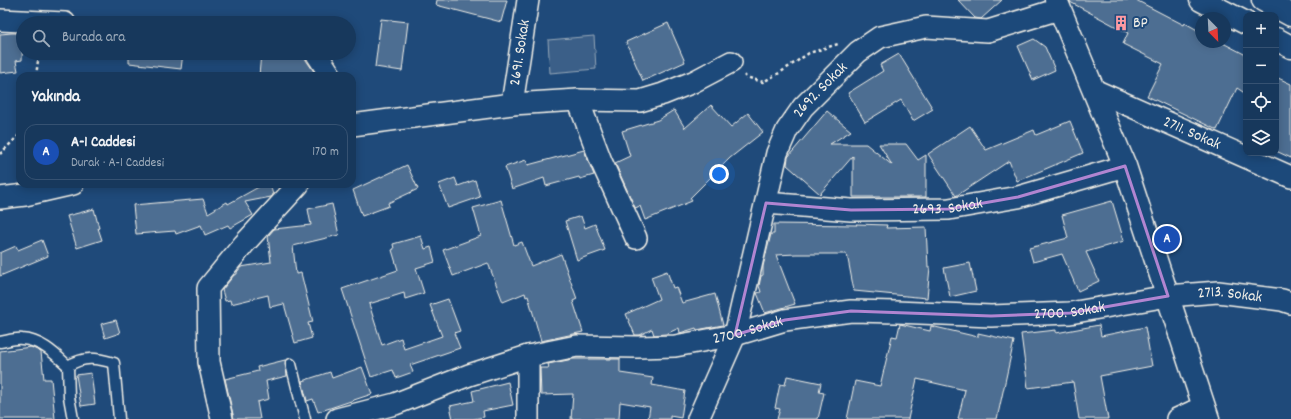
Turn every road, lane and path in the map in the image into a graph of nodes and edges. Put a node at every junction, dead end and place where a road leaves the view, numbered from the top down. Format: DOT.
graph roads {
  1 [pos="528,0"];
  2 [pos="1201,0"];
  3 [pos="1263,0"];
  4 [pos="1058,5"];
  5 [pos="1291,15"];
  6 [pos="0,20"];
  7 [pos="16,21"];
  8 [pos="1243,22"];
  9 [pos="1279,41"];
  10 [pos="839,44"];
  11 [pos="1291,47"];
  12 [pos="38,60"];
  13 [pos="321,60"];
  14 [pos="731,62"];
  15 [pos="37,72"];
  16 [pos="328,72"];
  17 [pos="1094,90"];
  18 [pos="578,100"];
  19 [pos="512,104"];
  20 [pos="356,125"];
  21 [pos="16,138"];
  22 [pos="0,154"];
  23 [pos="1125,166"];
  24 [pos="1291,177"];
  25 [pos="56,188"];
  26 [pos="295,188"];
  27 [pos="0,198"];
  28 [pos="766,203"];
  29 [pos="636,238"];
  30 [pos="1168,296"];
  31 [pos="1291,303"];
  32 [pos="735,336"];
  33 [pos="0,342"];
  34 [pos="528,356"];
  35 [pos="291,364"];
  36 [pos="68,366"];
  37 [pos="1205,413"];
  38 [pos="701,418"];
  39 [pos="74,419"];
  40 [pos="119,419"];
  41 [pos="222,419"];
  42 [pos="305,419"];
  43 [pos="336,419"];
  44 [pos="528,419"];
  45 [pos="1177,419"];
  1 -- 19 [label="street, 2691. Sokak"];
  2 -- 8 [label="main road"];
  3 -- 5 [label="main road"];
  4 -- 17 [label="main road"];
  4 -- 28 [label="street, 2692. Sokak"];
  6 -- 7 [label="street"];
  9 -- 11 [label="main road"];
  10 -- 14 [label="path"];
  12 -- 15 [label="path"];
  13 -- 16 [label="street"];
  14 -- 18 [label="street"];
  17 -- 23 [label="main road"];
  17 -- 24 [label="street, 2711. Sokak"];
  18 -- 19 [label="street"];
  18 -- 29 [label="street"];
  19 -- 20 [label="street"];
  21 -- 22 [label="path"];
  23 -- 28 [label="street, 2693. Sokak"];
  23 -- 30 [label="main road"];
  25 -- 27 [label="street"];
  26 -- 41 [label="street"];
  28 -- 32 [label="street, 2692. Sokak"];
  30 -- 31 [label="street, 2713. Sokak"];
  30 -- 32 [label="street, 2700. Sokak"];
  30 -- 37 [label="main road"];
  32 -- 34 [label="street, 2700. Sokak"];
  32 -- 38 [label="street, 2692. Sokak"];
  33 -- 36 [label="lane"];
  34 -- 43 [label="street, 2700. Sokak"];
  34 -- 44 [label="street"];
  35 -- 42 [label="lane"];
  36 -- 39 [label="lane"];
  36 -- 40 [label="lane"];
  37 -- 45 [label="street"];
}
